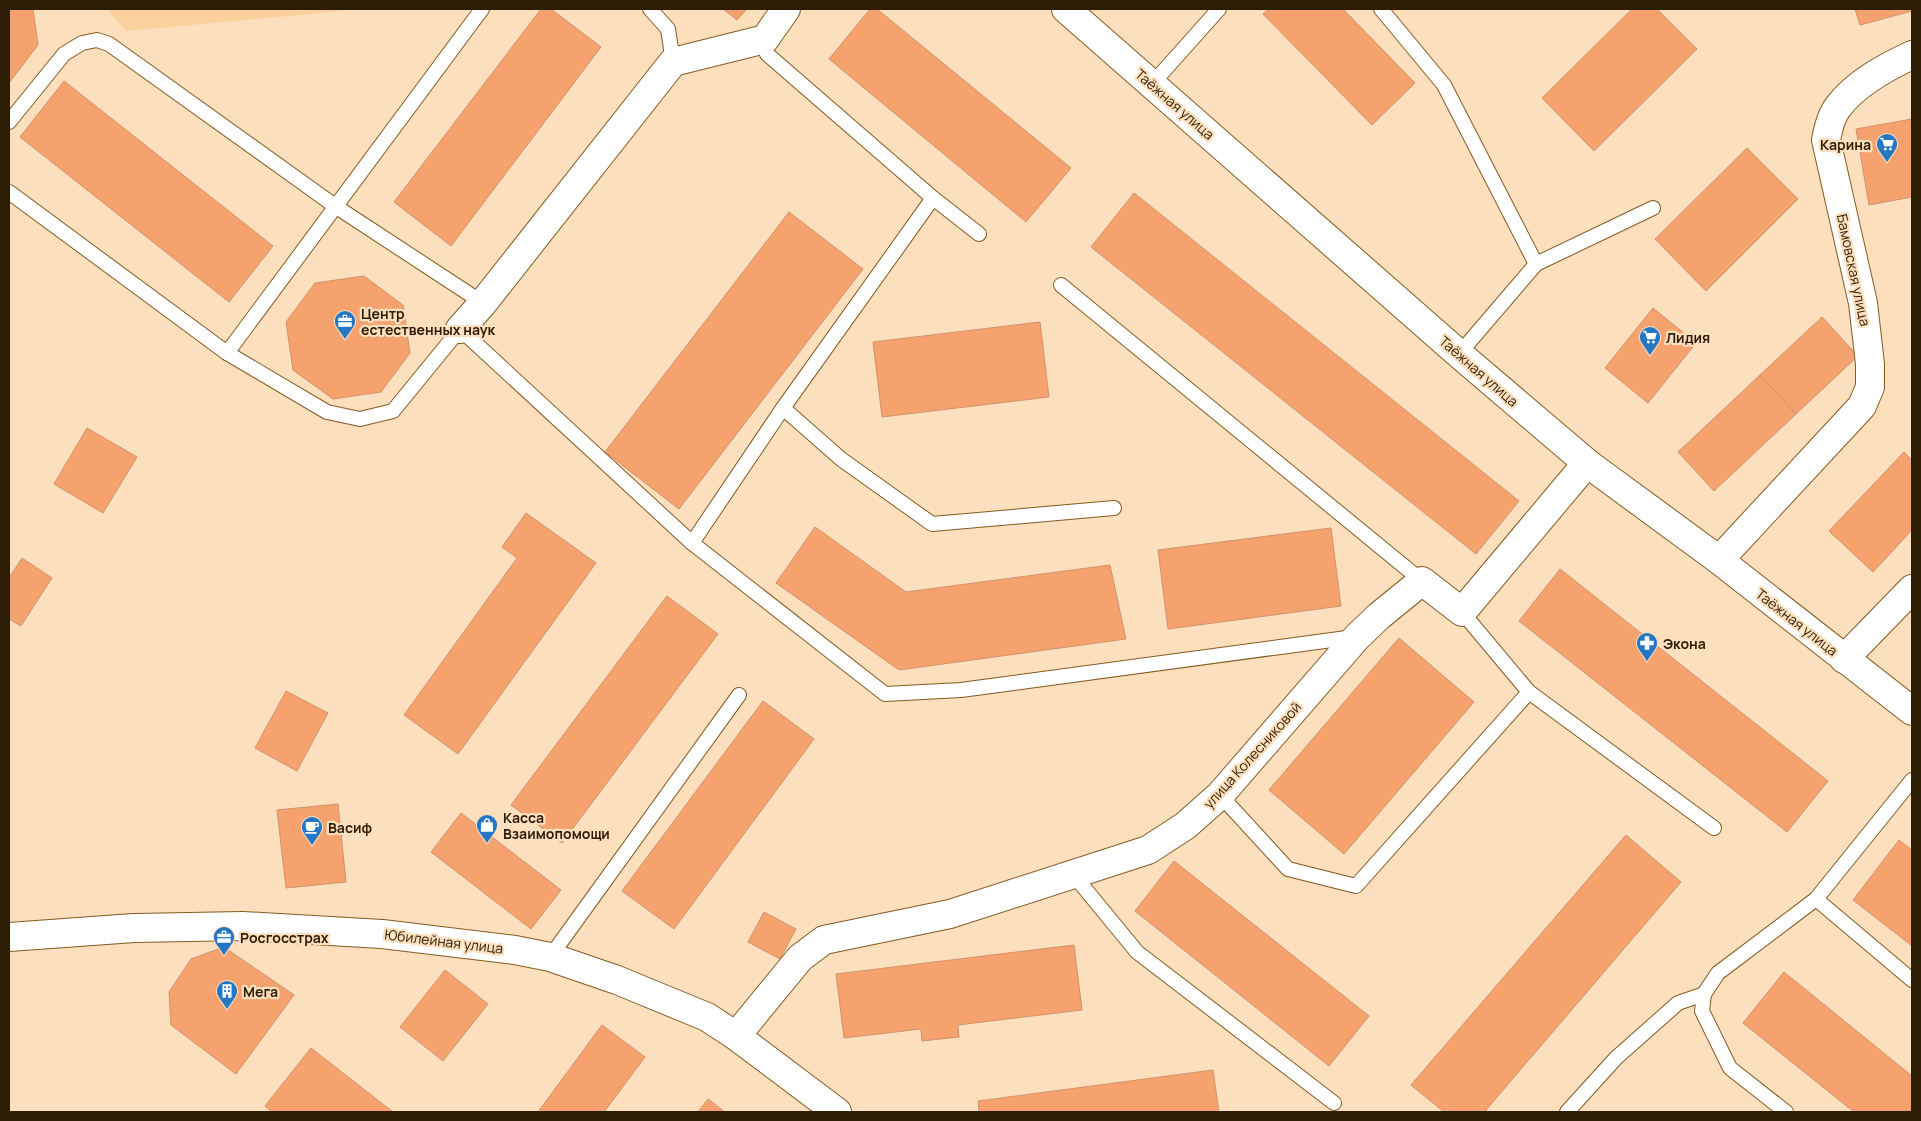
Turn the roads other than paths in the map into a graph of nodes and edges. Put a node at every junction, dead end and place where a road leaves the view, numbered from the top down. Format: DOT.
graph roads {
  1 [pos="482,9"];
  2 [pos="650,9"];
  3 [pos="786,9"];
  4 [pos="1066,9"];
  5 [pos="1218,9"];
  6 [pos="1381,9"];
  7 [pos="765,39"];
  8 [pos="1912,55"];
  9 [pos="672,62"];
  10 [pos="1152,84"];
  11 [pos="9,122"];
  12 [pos="9,192"];
  13 [pos="932,198"];
  14 [pos="335,206"];
  15 [pos="1653,208"];
  16 [pos="979,234"];
  17 [pos="1536,264"];
  18 [pos="1061,285"];
  19 [pos="483,303"];
  20 [pos="460,329"];
  21 [pos="227,353"];
  22 [pos="1458,354"];
  23 [pos="783,408"];
  24 [pos="1587,463"];
  25 [pos="1114,508"];
  26 [pos="692,543"];
  27 [pos="1719,560"];
  28 [pos="1422,581"];
  29 [pos="1912,589"];
  30 [pos="1462,612"];
  31 [pos="1357,637"];
  32 [pos="1844,659"];
  33 [pos="1529,692"];
  34 [pos="738,695"];
  35 [pos="1912,711"];
  36 [pos="1912,780"];
  37 [pos="1220,795"];
  38 [pos="1714,828"];
  39 [pos="1072,873"];
  40 [pos="1816,900"];
  41 [pos="9,936"];
  42 [pos="550,957"];
  43 [pos="1912,980"];
  44 [pos="1704,994"];
  45 [pos="736,1036"];
  46 [pos="1334,1103"];
  47 [pos="826,1109"];
  48 [pos="1567,1112"];
  49 [pos="1786,1112"];
  1 -- 14 [label="lane"];
  2 -- 9 [label="lane"];
  3 -- 7 [label="street"];
  4 -- 10 [label="street, Таёжная улица"];
  5 -- 10 [label="lane"];
  6 -- 17 [label="lane"];
  7 -- 9 [label="street"];
  7 -- 13 [label="lane"];
  8 -- 27 [label="street, Бамовская улица"];
  9 -- 19 [label="street"];
  10 -- 22 [label="street, Таёжная улица"];
  11 -- 14 [label="lane"];
  12 -- 21 [label="lane"];
  13 -- 16 [label="lane"];
  13 -- 23 [label="lane"];
  14 -- 19 [label="lane"];
  14 -- 21 [label="lane"];
  15 -- 17 [label="lane"];
  17 -- 22 [label="lane"];
  18 -- 28 [label="lane"];
  19 -- 20 [label="street"];
  20 -- 21 [label="lane"];
  20 -- 26 [label="lane"];
  22 -- 24 [label="street, Таёжная улица"];
  23 -- 25 [label="lane"];
  23 -- 26 [label="lane"];
  24 -- 27 [label="street, Таёжная улица"];
  24 -- 30 [label="street"];
  26 -- 31 [label="lane"];
  27 -- 32 [label="street, Таёжная улица"];
  28 -- 30 [label="street"];
  28 -- 31 [label="street, улица Колесниковой"];
  29 -- 32 [label="street"];
  30 -- 33 [label="lane"];
  31 -- 37 [label="street, улица Колесниковой"];
  32 -- 35 [label="street, Таёжная улица"];
  33 -- 37 [label="lane"];
  33 -- 38 [label="lane"];
  34 -- 42 [label="lane"];
  36 -- 40 [label="lane"];
  37 -- 39 [label="street, улица Колесниковой"];
  39 -- 45 [label="street, улица Колесниковой"];
  39 -- 46 [label="lane"];
  40 -- 43 [label="lane"];
  40 -- 44 [label="lane"];
  41 -- 42 [label="street, Юбилейная улица"];
  42 -- 45 [label="street, Юбилейная улица"];
  44 -- 48 [label="lane"];
  44 -- 49 [label="lane"];
  45 -- 47 [label="street, Юбилейная улица"];
}
